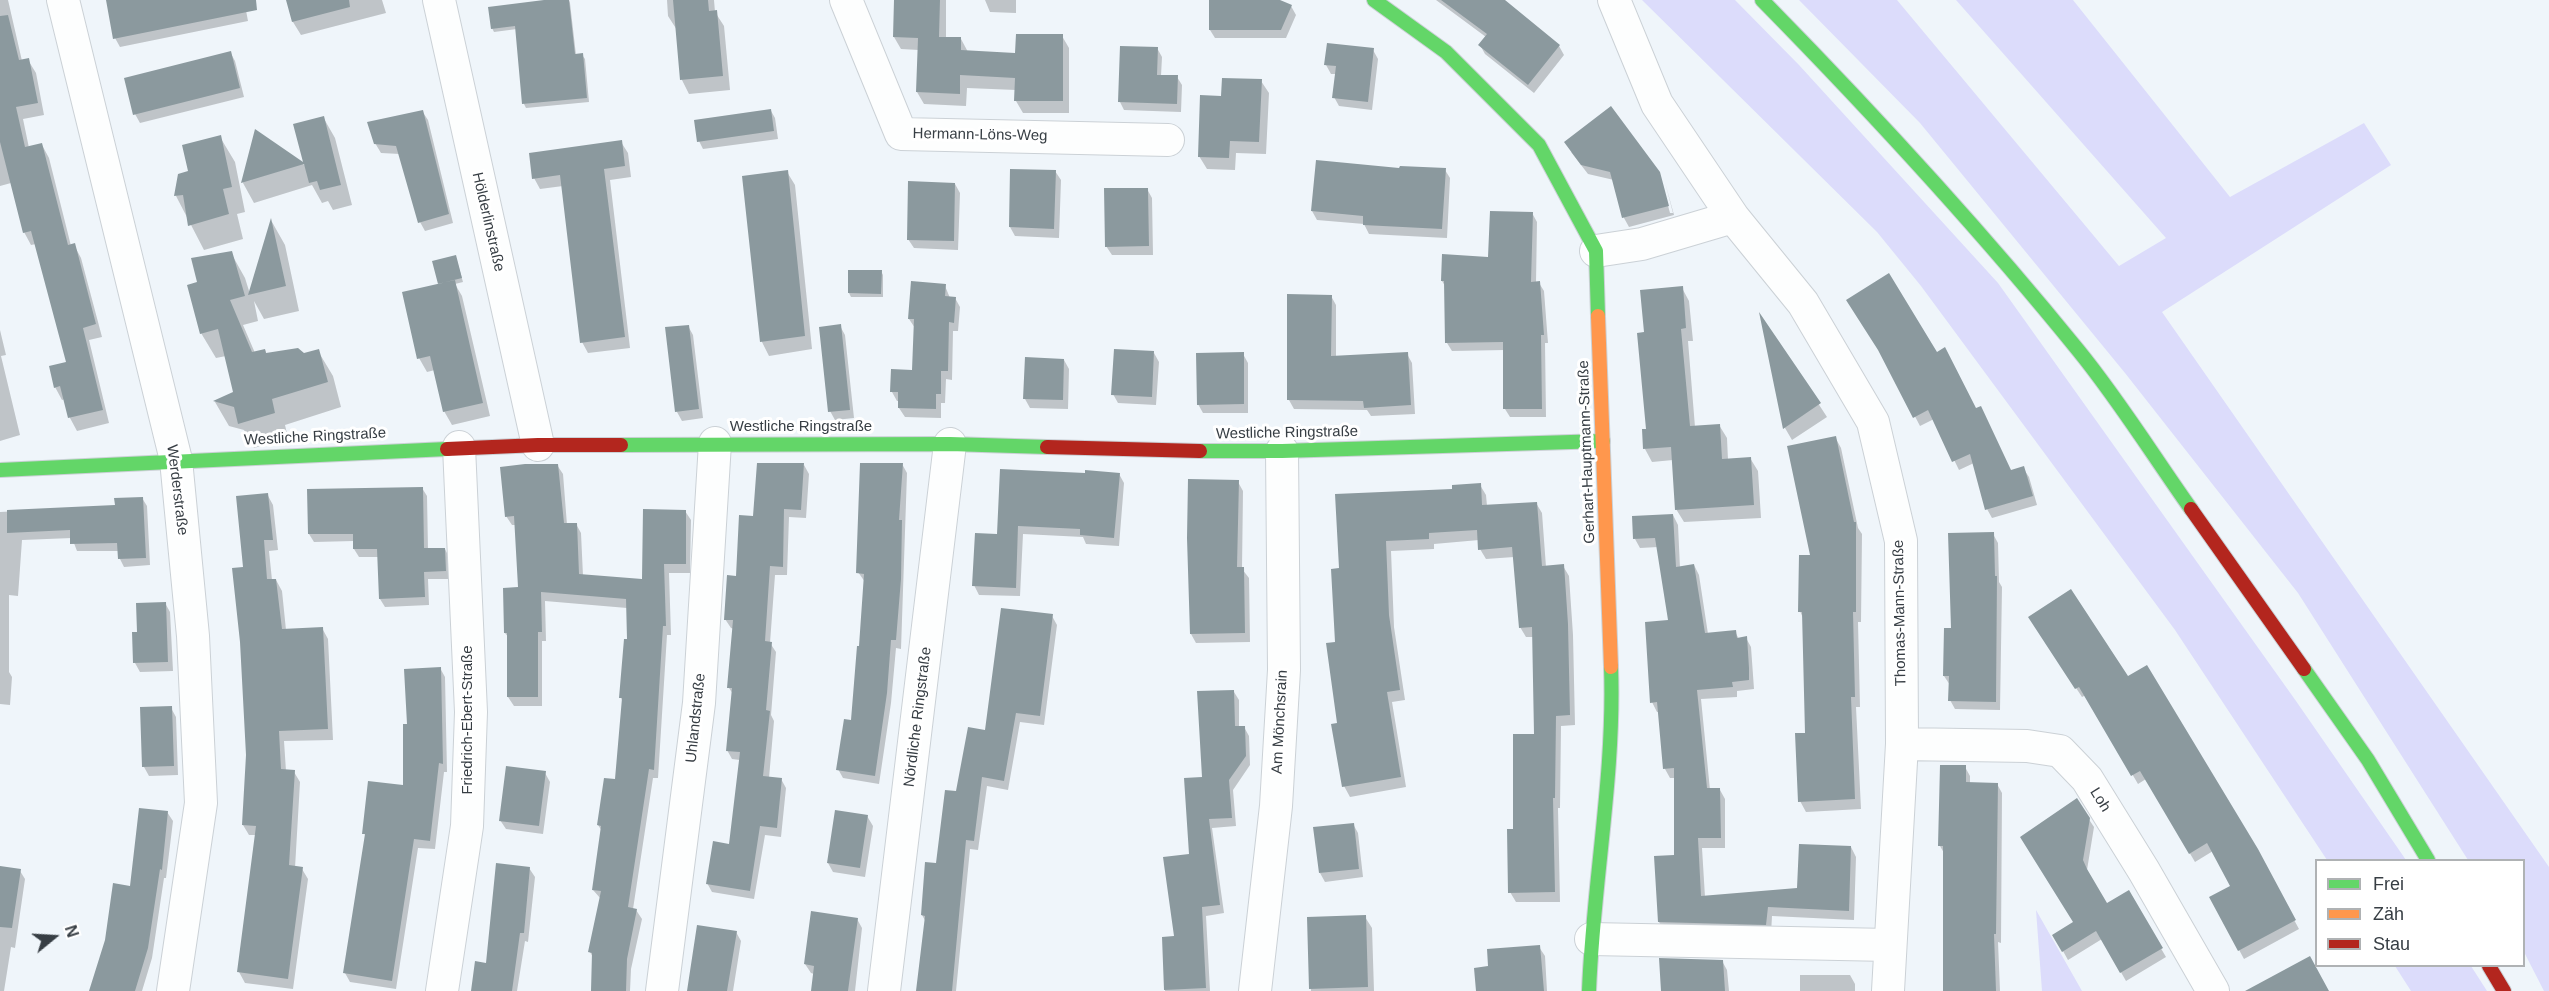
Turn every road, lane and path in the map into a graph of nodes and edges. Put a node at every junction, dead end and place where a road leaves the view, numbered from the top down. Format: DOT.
graph roads {
  1 [pos="63,0"];
  2 [pos="439,0"];
  3 [pos="846,0"];
  4 [pos="1374,0"];
  5 [pos="1614,0"];
  6 [pos="1762,0"];
  7 [pos="1168,140"];
  8 [pos="1734,217"];
  9 [pos="1596,251"];
  10 [pos="1603,441"];
  11 [pos="715,443"];
  12 [pos="538,444"];
  13 [pos="950,444"];
  14 [pos="459,447"];
  15 [pos="1282,451"];
  16 [pos="176,460"];
  17 [pos="0,470"];
  18 [pos="1902,744"];
  19 [pos="2427,859"];
  20 [pos="1591,939"];
  21 [pos="1889,945"];
  22 [pos="2490,967"];
  23 [pos="172,991"];
  24 [pos="442,991"];
  25 [pos="662,991"];
  26 [pos="884,991"];
  27 [pos="1255,991"];
  28 [pos="1589,991"];
  29 [pos="1888,991"];
  30 [pos="2214,991"];
  31 [pos="2504,991"];
  1 -- 16 [label="street, Werderstraße"];
  2 -- 12 [label="street, Hölderlinstraße"];
  3 -- 7 [label="street, Hermann-Löns-Weg"];
  4 -- 9 [label="main road, Gerhart-Hauptmann-Straße"];
  5 -- 8 [label="street, Thomas-Mann-Straße"];
  6 -- 19 [label="main road"];
  8 -- 9 [label="street"];
  8 -- 18 [label="street, Thomas-Mann-Straße"];
  9 -- 10 [label="main road, Gerhart-Hauptmann-Straße"];
  10 -- 15 [label="main road, Westliche Ringstraße"];
  10 -- 20 [label="main road, Gerhart-Hauptmann-Straße"];
  11 -- 12 [label="main road, Westliche Ringstraße"];
  11 -- 13 [label="main road, Westliche Ringstraße"];
  11 -- 25 [label="street, Uhlandstraße"];
  12 -- 14 [label="main road, Westliche Ringstraße"];
  13 -- 15 [label="main road, Westliche Ringstraße"];
  13 -- 26 [label="street, Nördliche Ringstraße"];
  14 -- 16 [label="main road, Westliche Ringstraße"];
  14 -- 24 [label="street, Friedrich-Ebert-Straße"];
  15 -- 27 [label="street, Am Mönchsrain"];
  16 -- 17 [label="main road, Westliche Ringstraße"];
  16 -- 23 [label="street, Werderstraße"];
  18 -- 21 [label="street, Thomas-Mann-Straße"];
  18 -- 30 [label="street, Loh"];
  20 -- 21 [label="street"];
  20 -- 28 [label="main road, Gerhart-Hauptmann-Straße"];
  21 -- 29 [label="street, Thomas-Mann-Straße"];
  22 -- 31 [label="main road"];
}
